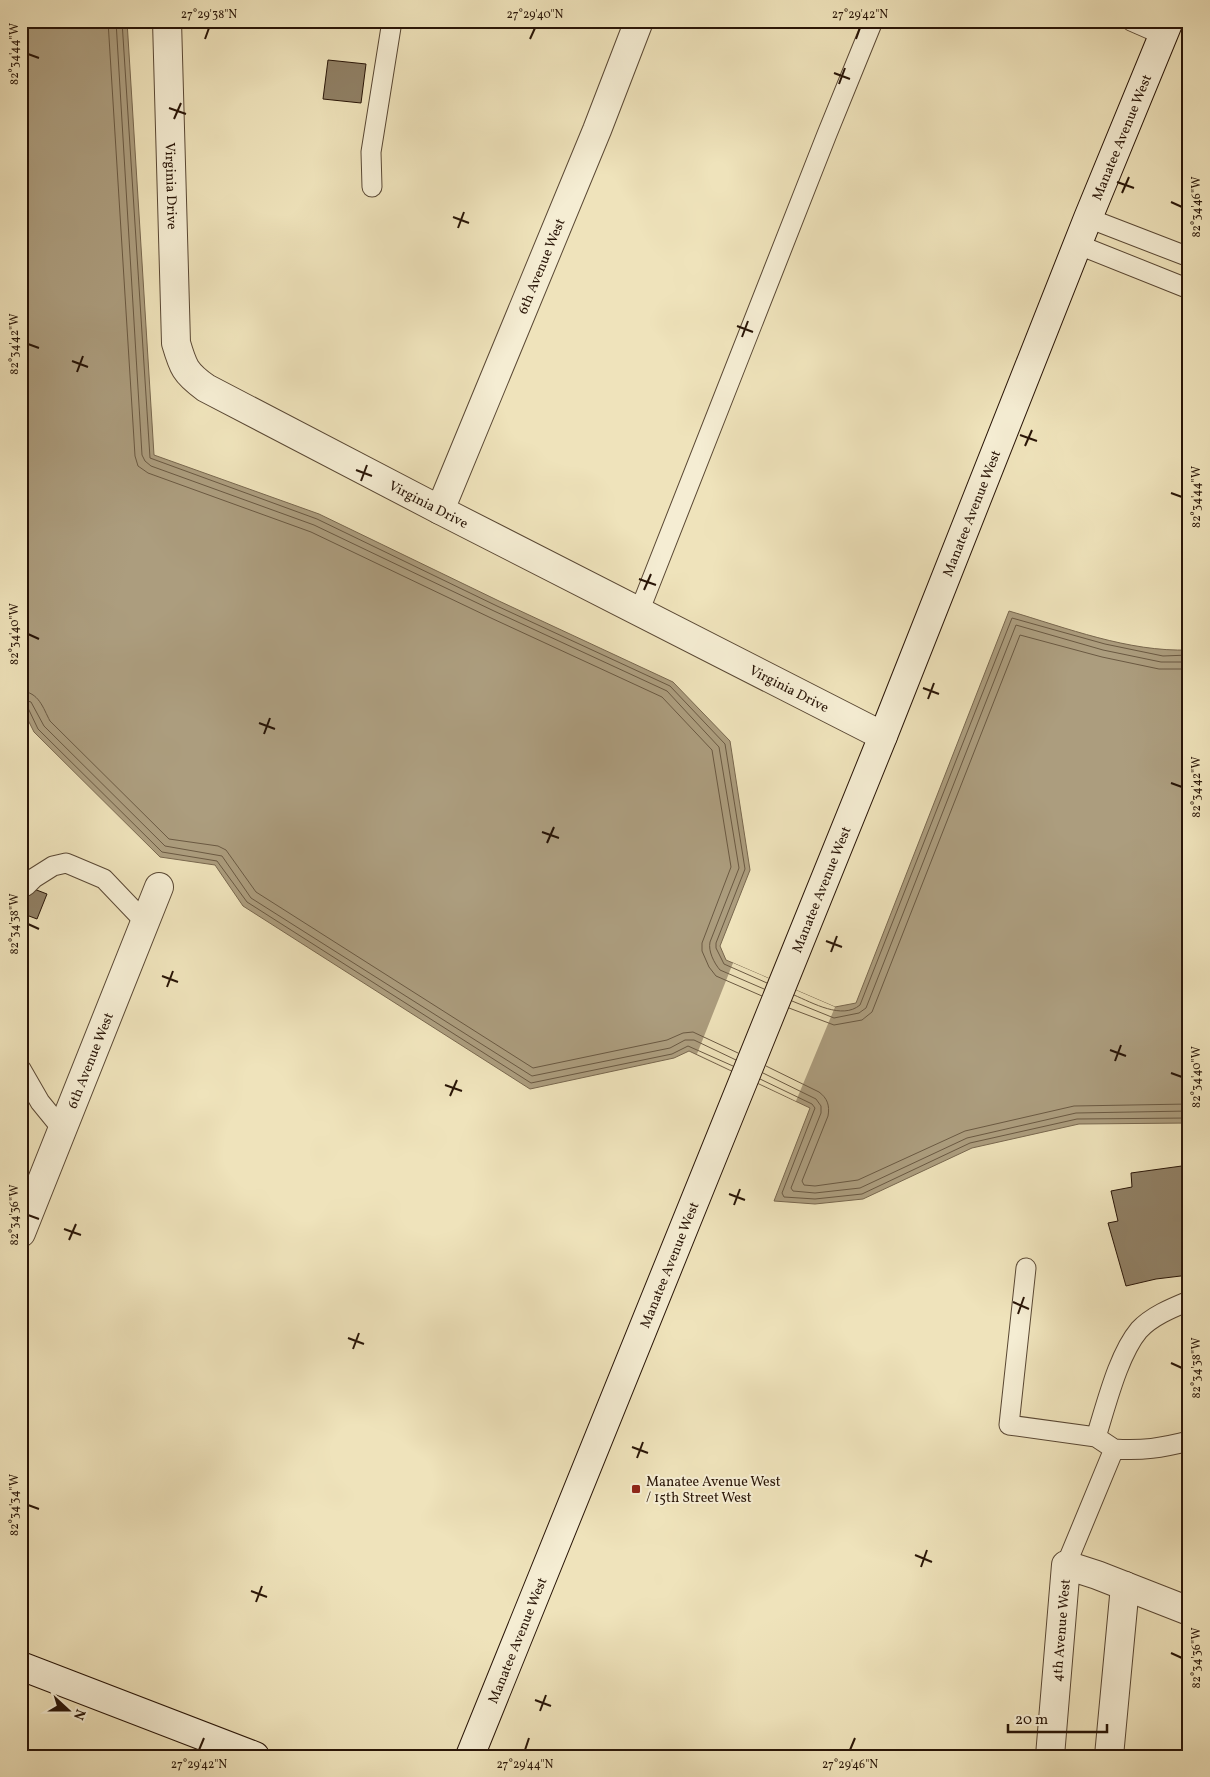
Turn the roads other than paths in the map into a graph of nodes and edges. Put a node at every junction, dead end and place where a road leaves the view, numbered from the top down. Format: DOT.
graph roads {
  1 [pos="167,21"];
  2 [pos="392,21"];
  3 [pos="639,21"];
  4 [pos="874,21"];
  5 [pos="1132,21"];
  6 [pos="1166,28"];
  7 [pos="372,187"];
  8 [pos="1088,218"];
  9 [pos="1079,245"];
  10 [pos="1189,257"];
  11 [pos="1189,288"];
  12 [pos="440,510"];
  13 [pos="639,612"];
  14 [pos="883,736"];
  15 [pos="26,886"];
  16 [pos="159,887"];
  17 [pos="145,922"];
  18 [pos="21,1069"];
  19 [pos="62,1129"];
  20 [pos="21,1232"];
  21 [pos="1026,1268"];
  22 [pos="1189,1301"];
  23 [pos="1096,1437"];
  24 [pos="1189,1441"];
  25 [pos="1114,1449"];
  26 [pos="1066,1565"];
  27 [pos="1125,1586"];
  28 [pos="1189,1610"];
  29 [pos="21,1666"];
  30 [pos="255,1756"];
  31 [pos="470,1756"];
  32 [pos="1050,1756"];
  33 [pos="1109,1756"];
  1 -- 12 [label="street, Virginia Drive"];
  2 -- 7 [label="lane"];
  3 -- 12 [label="street, 6th Avenue West"];
  4 -- 13 [label="lane"];
  5 -- 6 [label="lane"];
  6 -- 8 [label="street, Manatee Avenue West"];
  8 -- 9 [label="street, Manatee Avenue West"];
  8 -- 10 [label="lane"];
  9 -- 11 [label="lane"];
  9 -- 14 [label="street, Manatee Avenue West"];
  12 -- 13 [label="street, Virginia Drive"];
  13 -- 14 [label="street, Virginia Drive"];
  14 -- 31 [label="street, Manatee Avenue West"];
  15 -- 17 [label="lane"];
  16 -- 17 [label="street, 6th Avenue West"];
  17 -- 19 [label="street, 6th Avenue West"];
  18 -- 19 [label="lane"];
  19 -- 20 [label="street, 6th Avenue West"];
  21 -- 23 [label="lane"];
  22 -- 23 [label="lane"];
  23 -- 25 [label="lane"];
  24 -- 25 [label="lane"];
  25 -- 26 [label="lane"];
  26 -- 27 [label="street"];
  26 -- 32 [label="street, 4th Avenue West"];
  27 -- 28 [label="street"];
  27 -- 33 [label="street"];
  29 -- 30 [label="street"];
}
